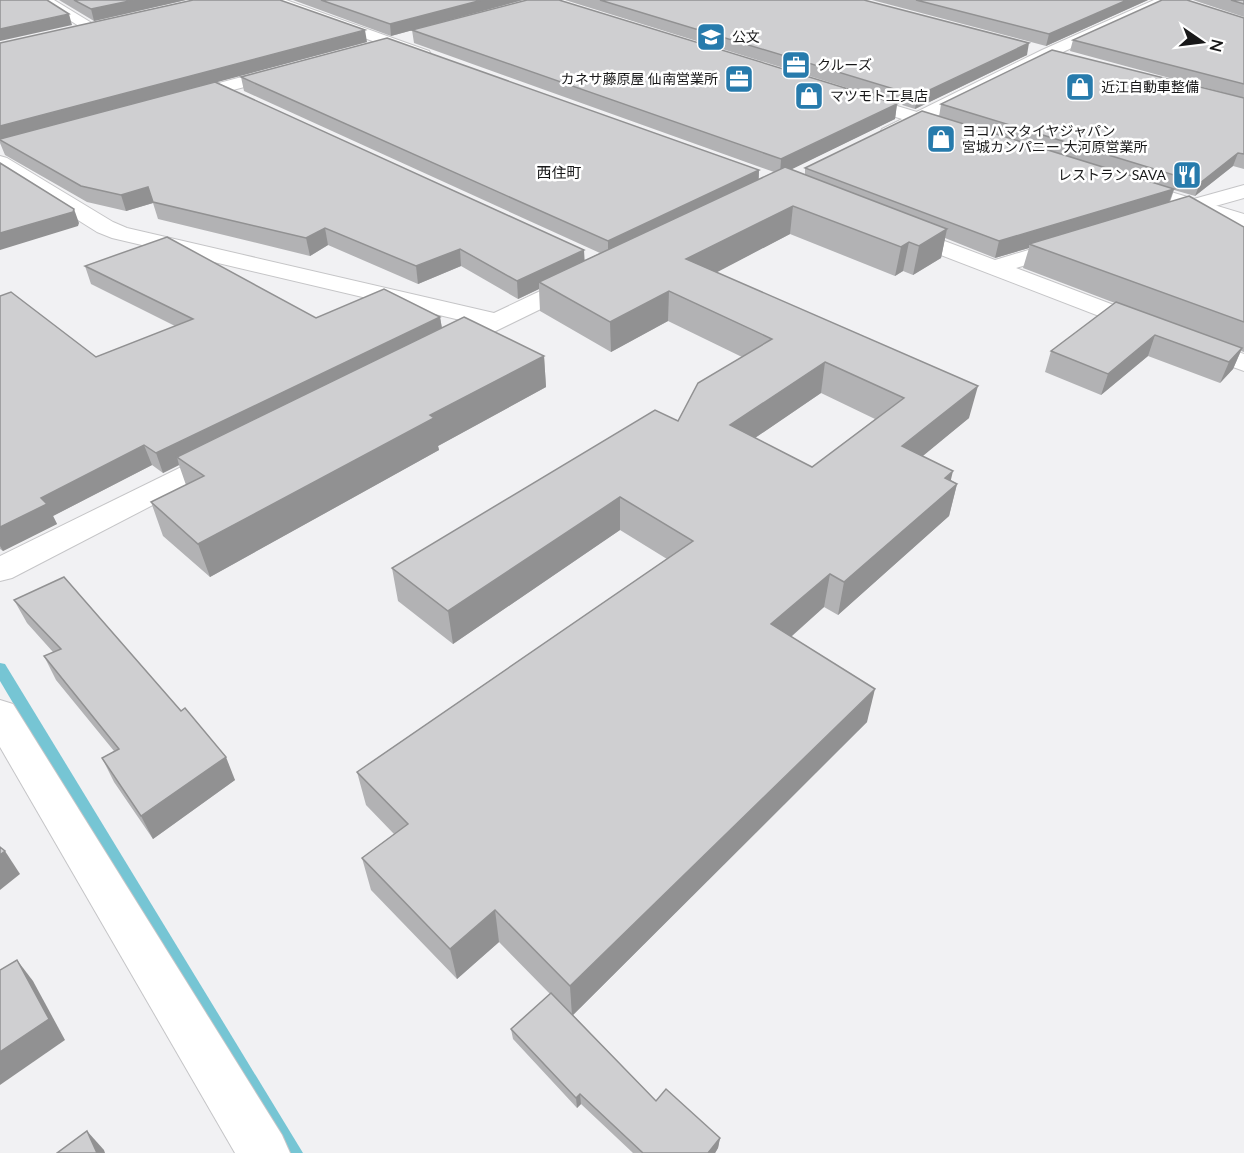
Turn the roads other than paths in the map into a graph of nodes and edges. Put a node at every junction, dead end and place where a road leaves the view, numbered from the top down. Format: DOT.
graph roads {
  1 [pos="44,0"];
  2 [pos="272,0"];
  3 [pos="1173,1"];
  4 [pos="69,33"];
  5 [pos="412,36"];
  6 [pos="390,42"];
  7 [pos="1025,47"];
  8 [pos="367,48"];
  9 [pos="1048,53"];
  10 [pos="1071,59"];
  11 [pos="444,62"];
  12 [pos="299,67"];
  13 [pos="219,88"];
  14 [pos="841,93"];
  15 [pos="251,103"];
  16 [pos="161,104"];
  17 [pos="920,118"];
  18 [pos="965,132"];
  19 [pos="877,138"];
  20 [pos="0,162"];
  21 [pos="1109,178"];
  22 [pos="1244,191"];
  23 [pos="1195,206"];
  24 [pos="1244,221"];
  25 [pos="1138,223"];
  26 [pos="887,226"];
  27 [pos="1083,240"];
  28 [pos="994,268"];
  29 [pos="597,272"];
  30 [pos="496,321"];
  31 [pos="422,358"];
  32 [pos="1244,363"];
  33 [pos="243,448"];
  34 [pos="0,570"];
  35 [pos="0,714"];
  36 [pos="264,1153"];
  1 -- 4 [label="street"];
  2 -- 6 [label="street"];
  3 -- 9 [label="street"];
  5 -- 6 [label="street"];
  6 -- 8 [label="street"];
  6 -- 11 [label="street"];
  7 -- 9 [label="street"];
  9 -- 10 [label="street"];
  9 -- 17 [label="street"];
  12 -- 13 [label="street"];
  13 -- 15 [label="street"];
  13 -- 16 [label="street"];
  14 -- 17 [label="street"];
  17 -- 18 [label="street"];
  17 -- 19 [label="street"];
  20 -- 30 [label="street"];
  21 -- 23 [label="street"];
  22 -- 23 [label="street"];
  23 -- 24 [label="street"];
  23 -- 25 [label="street"];
  26 -- 28 [label="street"];
  27 -- 28 [label="street"];
  28 -- 32 [label="street"];
  29 -- 30 [label="street"];
  30 -- 31 [label="street"];
  33 -- 34 [label="street"];
  35 -- 36 [label="street"];
}
